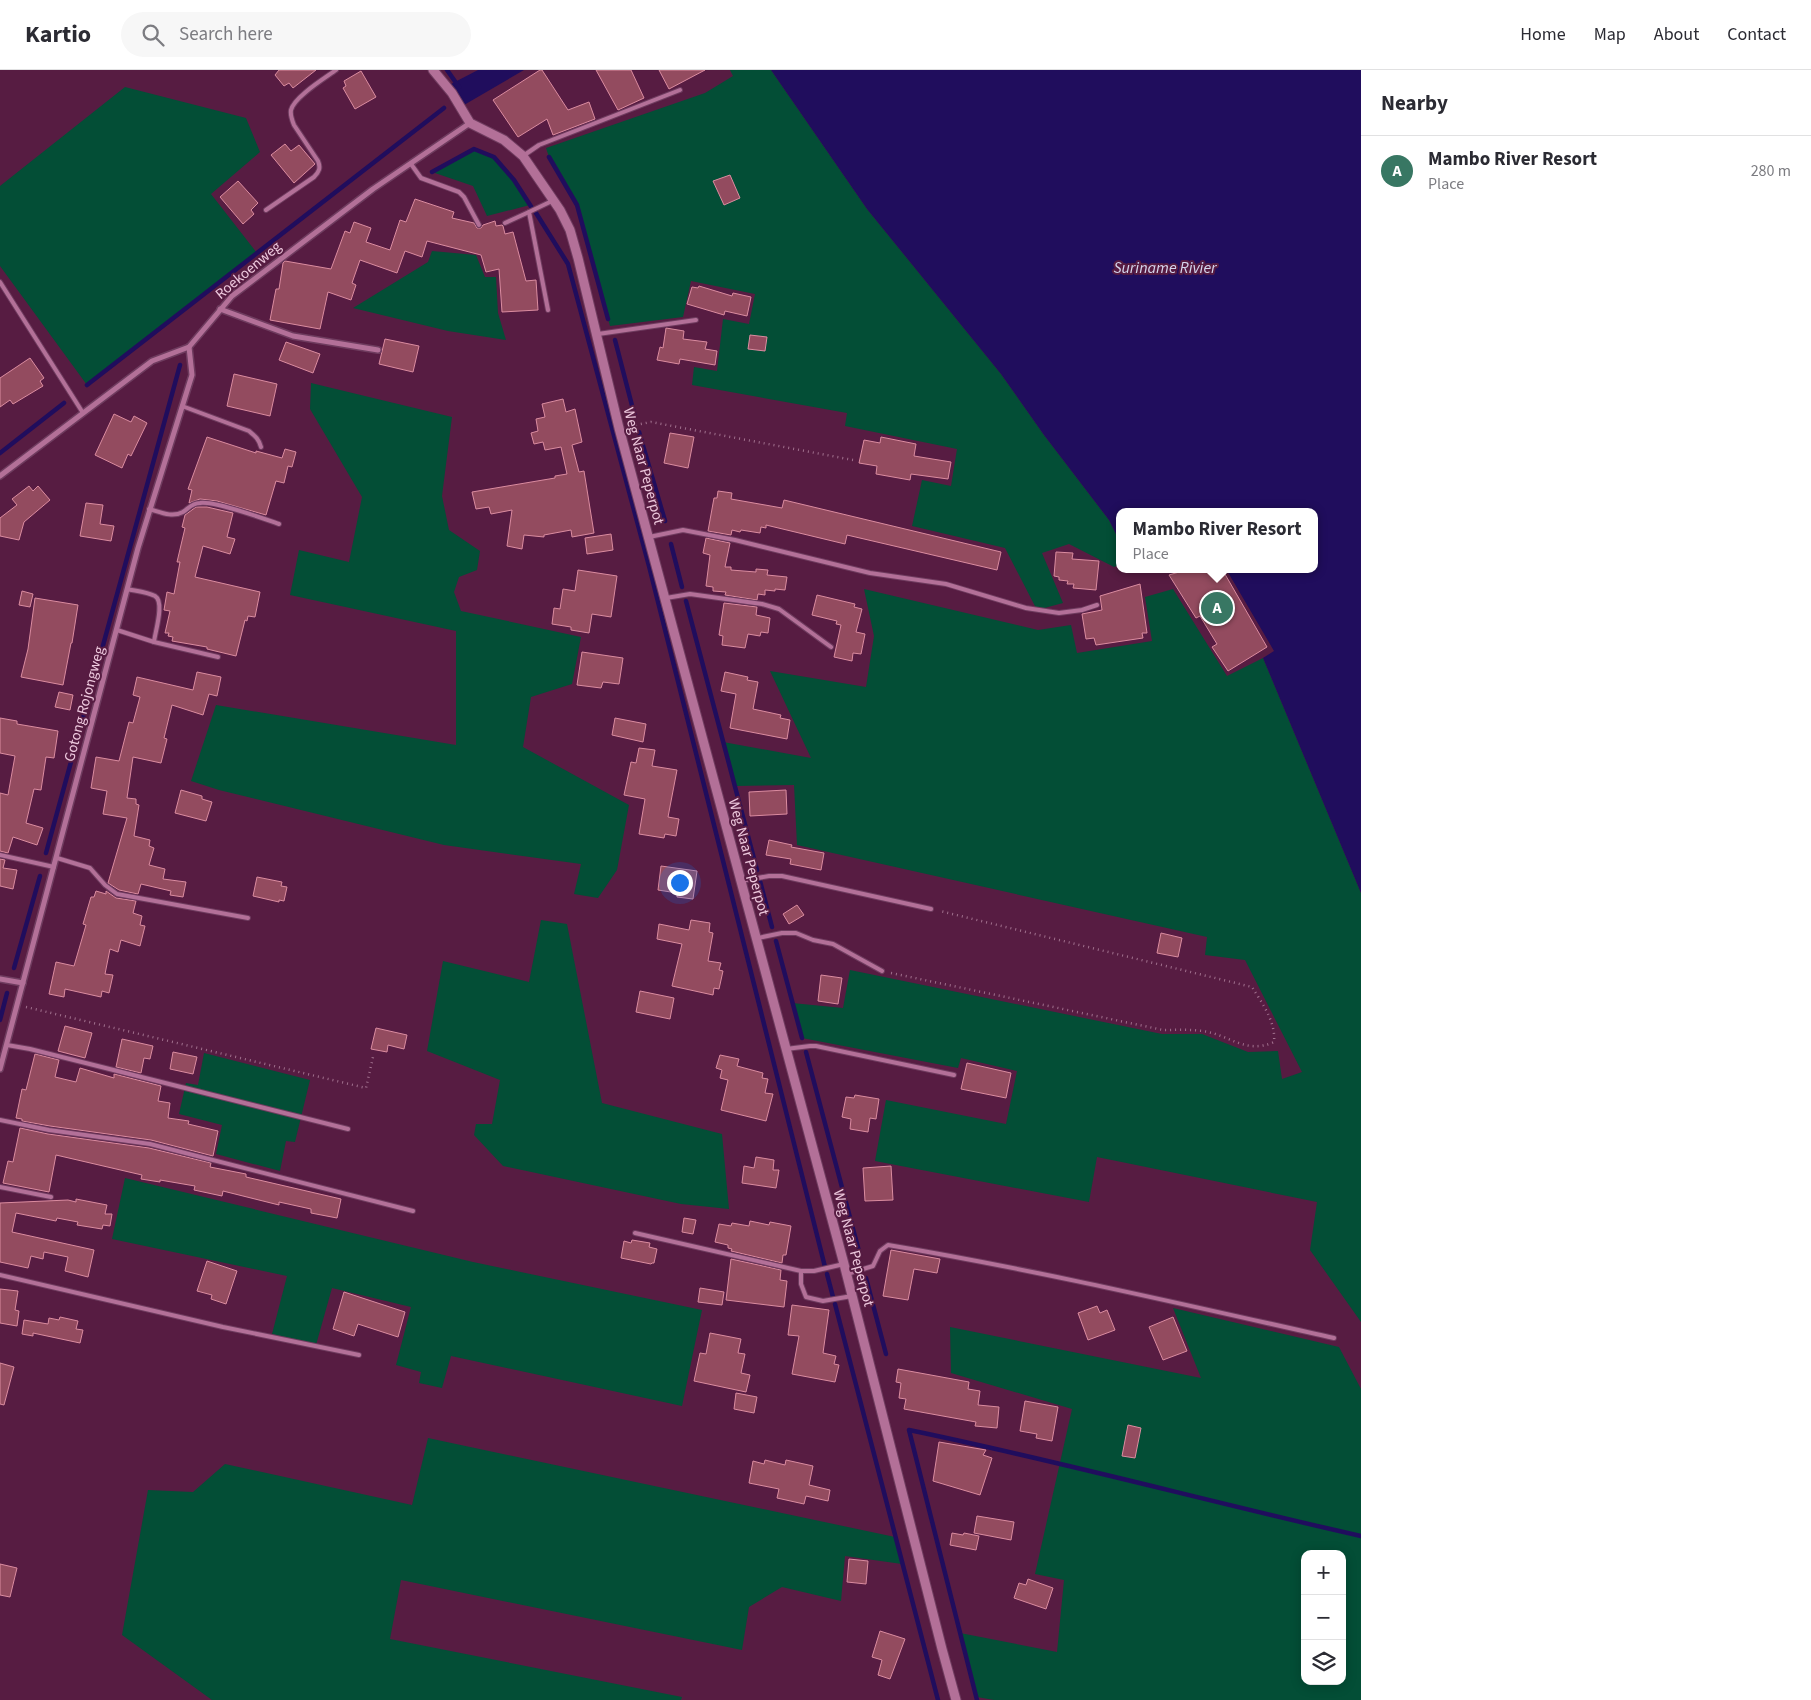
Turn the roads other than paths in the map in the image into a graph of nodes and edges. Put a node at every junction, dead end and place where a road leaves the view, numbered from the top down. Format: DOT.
graph roads {
  1 [pos="336,70"];
  2 [pos="433,70"];
  3 [pos="680,90"];
  4 [pos="470,123"];
  5 [pos="523,156"];
  6 [pos="410,164"];
  7 [pos="554,200"];
  8 [pos="266,210"];
  9 [pos="529,212"];
  10 [pos="505,223"];
  11 [pos="479,225"];
  12 [pos="0,282"];
  13 [pos="220,309"];
  14 [pos="548,310"];
  15 [pos="696,320"];
  16 [pos="596,335"];
  17 [pos="189,347"];
  18 [pos="378,350"];
  19 [pos="182,406"];
  20 [pos="83,413"];
  21 [pos="261,447"];
  22 [pos="0,476"];
  23 [pos="149,509"];
  24 [pos="279,524"];
  25 [pos="649,537"];
  26 [pos="127,589"];
  27 [pos="666,598"];
  28 [pos="1097,605"];
  29 [pos="117,630"];
  30 [pos="154,642"];
  31 [pos="831,647"];
  32 [pos="218,657"];
  33 [pos="0,855"];
  34 [pos="57,858"];
  35 [pos="54,867"];
  36 [pos="741,881"];
  37 [pos="931,908"];
  38 [pos="248,918"];
  39 [pos="756,939"];
  40 [pos="882,971"];
  41 [pos="0,979"];
  42 [pos="23,983"];
  43 [pos="6,1045"];
  44 [pos="786,1049"];
  45 [pos="0,1069"];
  46 [pos="954,1075"];
  47 [pos="0,1120"];
  48 [pos="348,1129"];
  49 [pos="0,1187"];
  50 [pos="51,1197"];
  51 [pos="413,1212"];
  52 [pos="634,1233"];
  53 [pos="844,1264"];
  54 [pos="801,1272"];
  55 [pos="847,1274"];
  56 [pos="0,1275"];
  57 [pos="852,1296"];
  58 [pos="1334,1338"];
  59 [pos="359,1355"];
  60 [pos="956,1700"];
  1 -- 8 [label="lane"];
  2 -- 4 [label="street"];
  3 -- 5 [label="lane"];
  4 -- 5 [label="street, Weg Naar Peperpot"];
  4 -- 6 [label="street, Roekoenweg"];
  5 -- 7 [label="street, Weg Naar Peperpot"];
  6 -- 11 [label="lane"];
  6 -- 13 [label="street, Roekoenweg"];
  7 -- 9 [label="lane"];
  7 -- 16 [label="street, Weg Naar Peperpot"];
  9 -- 10 [label="lane"];
  9 -- 14 [label="lane"];
  12 -- 20 [label="lane"];
  13 -- 17 [label="street, Roekoenweg"];
  13 -- 18 [label="street"];
  15 -- 16 [label="lane"];
  16 -- 25 [label="street, Weg Naar Peperpot"];
  17 -- 19 [label="street, Gotong Rojongweg"];
  17 -- 20 [label="street"];
  19 -- 21 [label="lane"];
  19 -- 23 [label="street, Gotong Rojongweg"];
  20 -- 22 [label="street"];
  23 -- 24 [label="lane"];
  23 -- 26 [label="street, Gotong Rojongweg"];
  25 -- 27 [label="street, Weg Naar Peperpot"];
  25 -- 28 [label="lane"];
  26 -- 29 [label="street, Gotong Rojongweg"];
  26 -- 30 [label="lane"];
  27 -- 31 [label="lane"];
  27 -- 36 [label="street, Weg Naar Peperpot"];
  29 -- 30 [label="lane"];
  29 -- 34 [label="street, Gotong Rojongweg"];
  30 -- 32 [label="lane"];
  33 -- 35 [label="lane"];
  34 -- 35 [label="street, Gotong Rojongweg"];
  34 -- 38 [label="lane"];
  35 -- 42 [label="street, Gotong Rojongweg"];
  36 -- 37 [label="lane"];
  36 -- 39 [label="street, Weg Naar Peperpot"];
  39 -- 40 [label="lane"];
  39 -- 44 [label="street, Weg Naar Peperpot"];
  41 -- 42 [label="street"];
  42 -- 43 [label="street, Gotong Rojongweg"];
  43 -- 45 [label="street, Gotong Rojongweg"];
  43 -- 48 [label="lane"];
  44 -- 46 [label="lane"];
  44 -- 53 [label="street, Weg Naar Peperpot"];
  47 -- 51 [label="lane"];
  49 -- 50 [label="lane"];
  52 -- 54 [label="lane"];
  53 -- 54 [label="lane"];
  53 -- 55 [label="street, Weg Naar Peperpot"];
  54 -- 57 [label="lane"];
  55 -- 57 [label="street, Weg Naar Peperpot"];
  55 -- 58 [label="lane"];
  56 -- 59 [label="lane"];
  57 -- 60 [label="street, Weg Naar Peperpot"];
}
